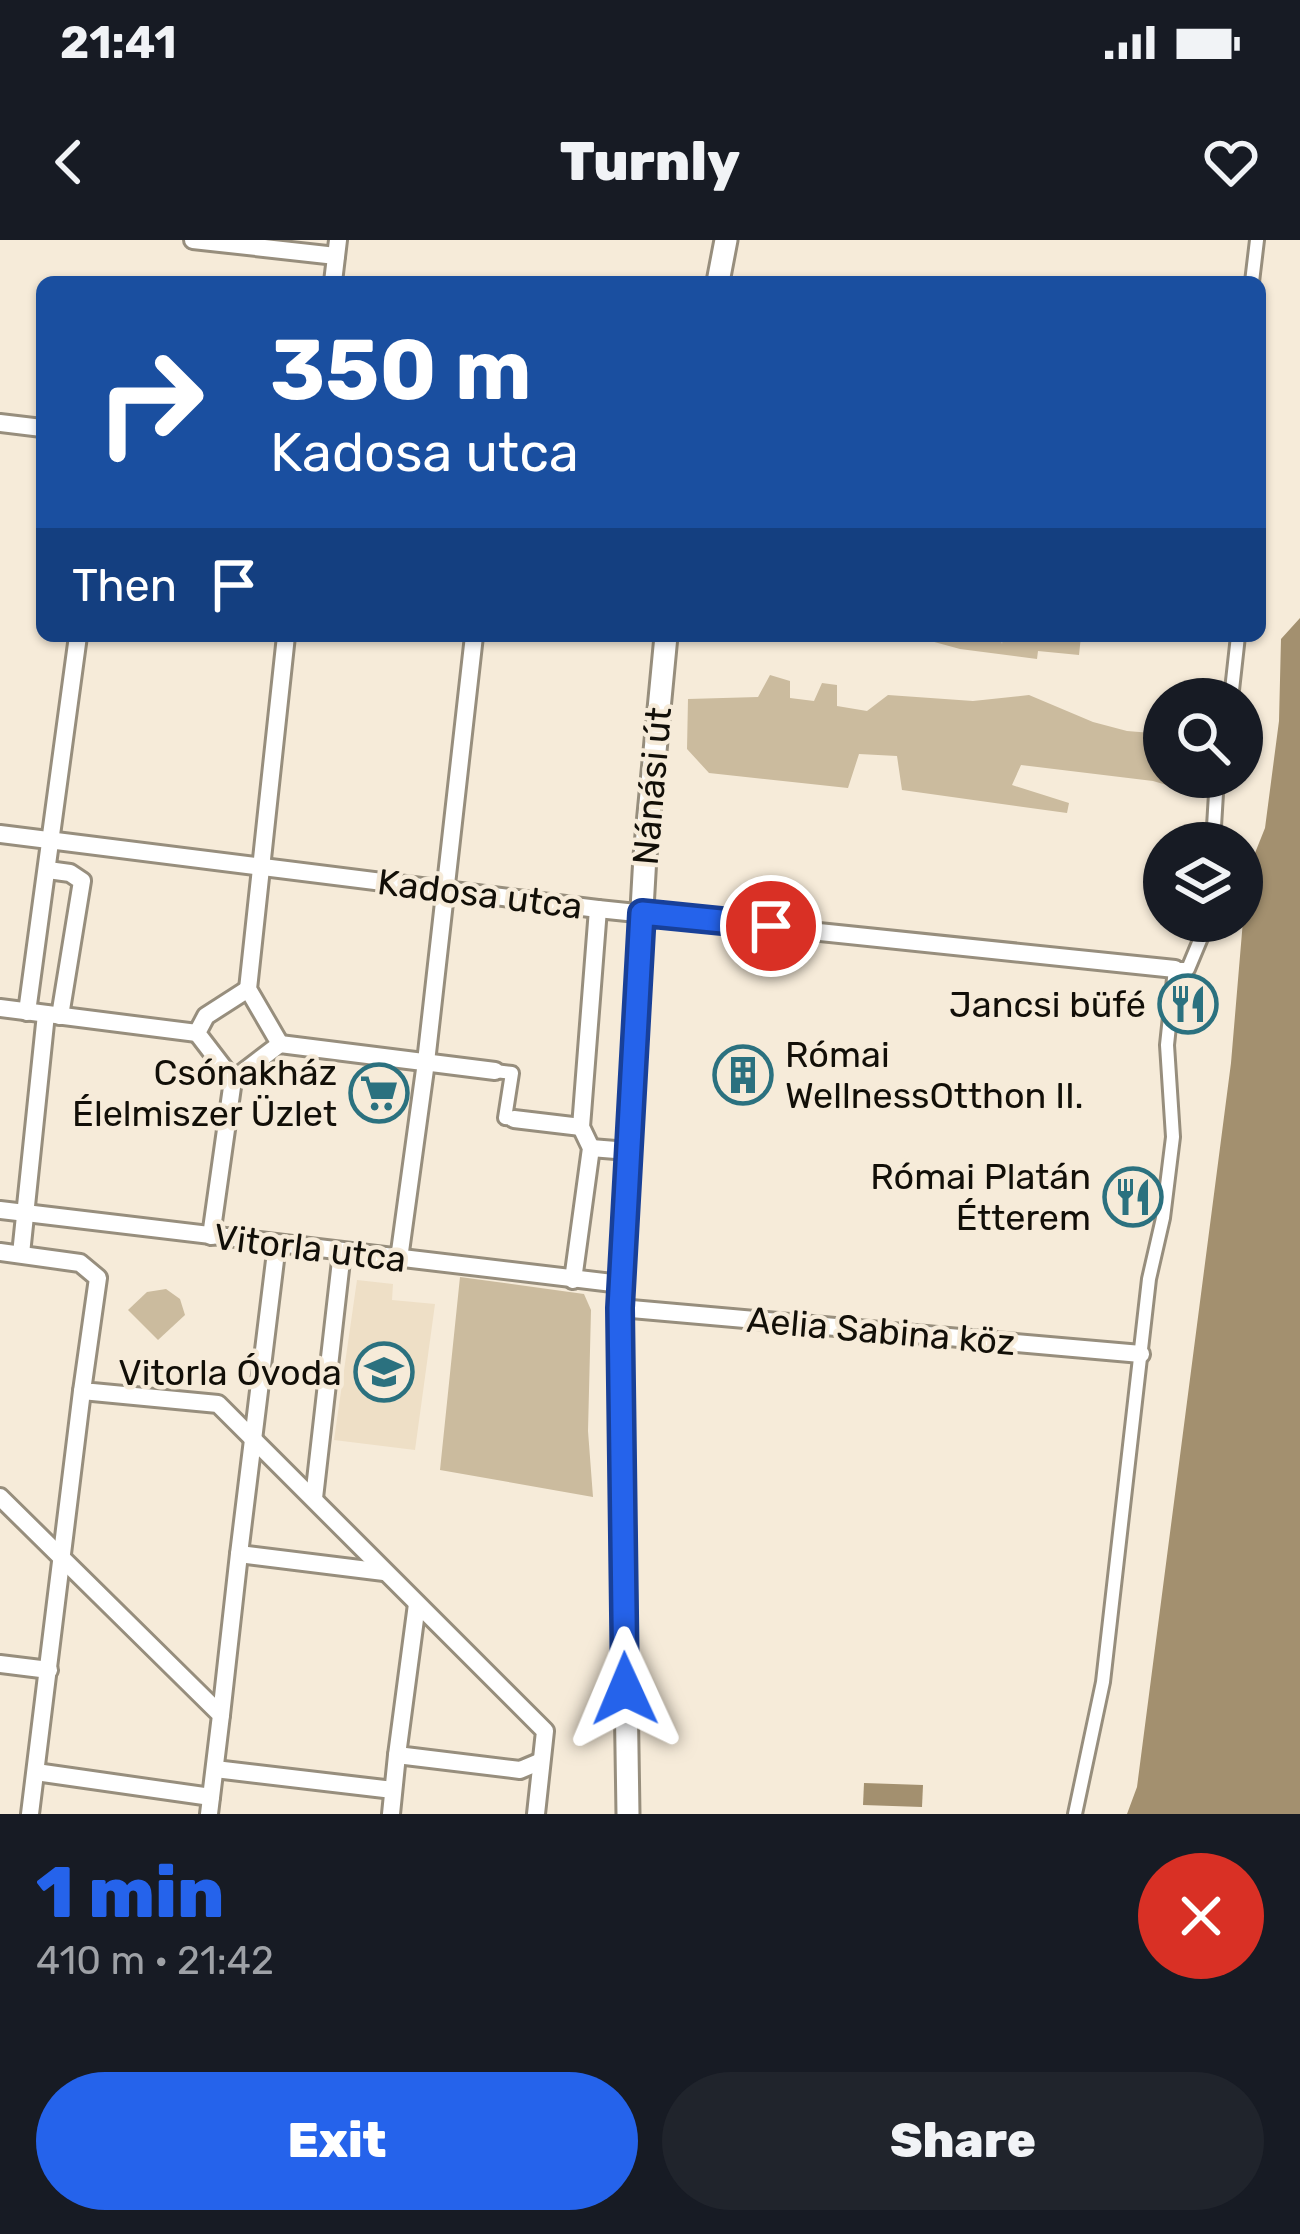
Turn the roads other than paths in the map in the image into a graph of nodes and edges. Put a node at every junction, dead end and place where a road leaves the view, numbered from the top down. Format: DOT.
graph roads {
  1 [pos="193,240"];
  2 [pos="726,240"];
  3 [pos="1257,240"];
  4 [pos="337,248"];
  5 [pos="719,276"];
  6 [pos="1253,276"];
  7 [pos="0,423"];
  8 [pos="36,427"];
  9 [pos="76,642"];
  10 [pos="285,642"];
  11 [pos="473,642"];
  12 [pos="665,642"];
  13 [pos="1237,642"];
  14 [pos="1233,678"];
  15 [pos="0,834"];
  16 [pos="51,840"];
  17 [pos="259,865"];
  18 [pos="48,870"];
  19 [pos="446,890"];
  20 [pos="598,909"];
  21 [pos="642,913"];
  22 [pos="1199,942"];
  23 [pos="1175,969"];
  24 [pos="248,989"];
  25 [pos="0,1008"];
  26 [pos="44,1014"];
  27 [pos="197,1034"];
  28 [pos="280,1043"];
  29 [pos="426,1062"];
  30 [pos="495,1071"];
  31 [pos="233,1080"];
  32 [pos="514,1119"];
  33 [pos="581,1127"];
  34 [pos="591,1148"];
  35 [pos="628,1151"];
  36 [pos="0,1210"];
  37 [pos="26,1213"];
  38 [pos="211,1236"];
  39 [pos="277,1244"];
  40 [pos="0,1252"];
  41 [pos="342,1252"];
  42 [pos="21,1254"];
  43 [pos="399,1258"];
  44 [pos="573,1280"];
  45 [pos="621,1284"];
  46 [pos="620,1308"];
  47 [pos="1141,1354"];
  48 [pos="82,1391"];
  49 [pos="255,1439"];
  50 [pos="0,1497"];
  51 [pos="314,1498"];
  52 [pos="239,1554"];
  53 [pos="61,1555"];
  54 [pos="385,1572"];
  55 [pos="417,1604"];
  56 [pos="0,1664"];
  57 [pos="49,1670"];
  58 [pos="221,1714"];
  59 [pos="397,1755"];
  60 [pos="539,1762"];
  61 [pos="215,1768"];
  62 [pos="36,1772"];
  63 [pos="393,1790"];
  64 [pos="210,1806"];
  65 [pos="30,1814"];
  66 [pos="391,1814"];
  67 [pos="536,1814"];
  68 [pos="628,1814"];
  69 [pos="1075,1814"];
  1 -- 4 [label="street"];
  2 -- 5 [label="street"];
  3 -- 6 [label="street"];
  7 -- 8 [label="street"];
  9 -- 16 [label="street"];
  10 -- 17 [label="street"];
  11 -- 19 [label="street"];
  12 -- 21 [label="street, Nánási út"];
  13 -- 14 [label="street"];
  15 -- 16 [label="street, Kadosa utca"];
  16 -- 17 [label="street, Kadosa utca"];
  16 -- 18 [label="street"];
  17 -- 19 [label="street, Kadosa utca"];
  17 -- 24 [label="street"];
  18 -- 26 [label="street"];
  18 -- 26 [label="street"];
  19 -- 20 [label="street, Kadosa utca"];
  19 -- 29 [label="street"];
  20 -- 21 [label="street, Kadosa utca"];
  20 -- 33 [label="street, Nánási út"];
  21 -- 23 [label="street, Kadosa utca"];
  21 -- 35 [label="street, Nánási út"];
  22 -- 23 [label="street"];
  23 -- 47 [label="street"];
  24 -- 27 [label="street"];
  24 -- 28 [label="street"];
  25 -- 26 [label="street"];
  26 -- 27 [label="street"];
  26 -- 37 [label="street"];
  27 -- 31 [label="street"];
  28 -- 29 [label="street"];
  28 -- 31 [label="street"];
  29 -- 30 [label="street"];
  29 -- 43 [label="street"];
  30 -- 32 [label="street"];
  31 -- 38 [label="street"];
  32 -- 33 [label="street"];
  33 -- 34 [label="street, Nánási út"];
  34 -- 35 [label="street"];
  34 -- 44 [label="street"];
  35 -- 45 [label="street, Nánási út"];
  36 -- 37 [label="street, Vitorla utca"];
  37 -- 38 [label="street, Vitorla utca"];
  37 -- 42 [label="street"];
  38 -- 39 [label="street, Vitorla utca"];
  39 -- 41 [label="street, Vitorla utca"];
  39 -- 49 [label="street"];
  40 -- 42 [label="street"];
  41 -- 43 [label="street, Vitorla utca"];
  41 -- 51 [label="street"];
  42 -- 48 [label="street"];
  43 -- 44 [label="street, Vitorla utca"];
  44 -- 45 [label="street, Vitorla utca"];
  45 -- 46 [label="street, Nánási út"];
  46 -- 47 [label="street, Aelia Sabina köz"];
  46 -- 68 [label="street, Nánási út"];
  47 -- 69 [label="street"];
  48 -- 49 [label="street"];
  48 -- 53 [label="street"];
  49 -- 51 [label="street"];
  49 -- 52 [label="street"];
  50 -- 53 [label="street"];
  51 -- 54 [label="street"];
  52 -- 54 [label="street"];
  52 -- 58 [label="street"];
  53 -- 57 [label="street"];
  53 -- 58 [label="street"];
  54 -- 55 [label="street"];
  55 -- 59 [label="street"];
  55 -- 60 [label="street"];
  56 -- 57 [label="street"];
  57 -- 62 [label="street"];
  58 -- 61 [label="street"];
  59 -- 60 [label="street"];
  59 -- 63 [label="street"];
  60 -- 67 [label="street"];
  61 -- 63 [label="street"];
  61 -- 64 [label="street"];
  62 -- 64 [label="street"];
  62 -- 65 [label="street"];
  63 -- 66 [label="street"];
}
